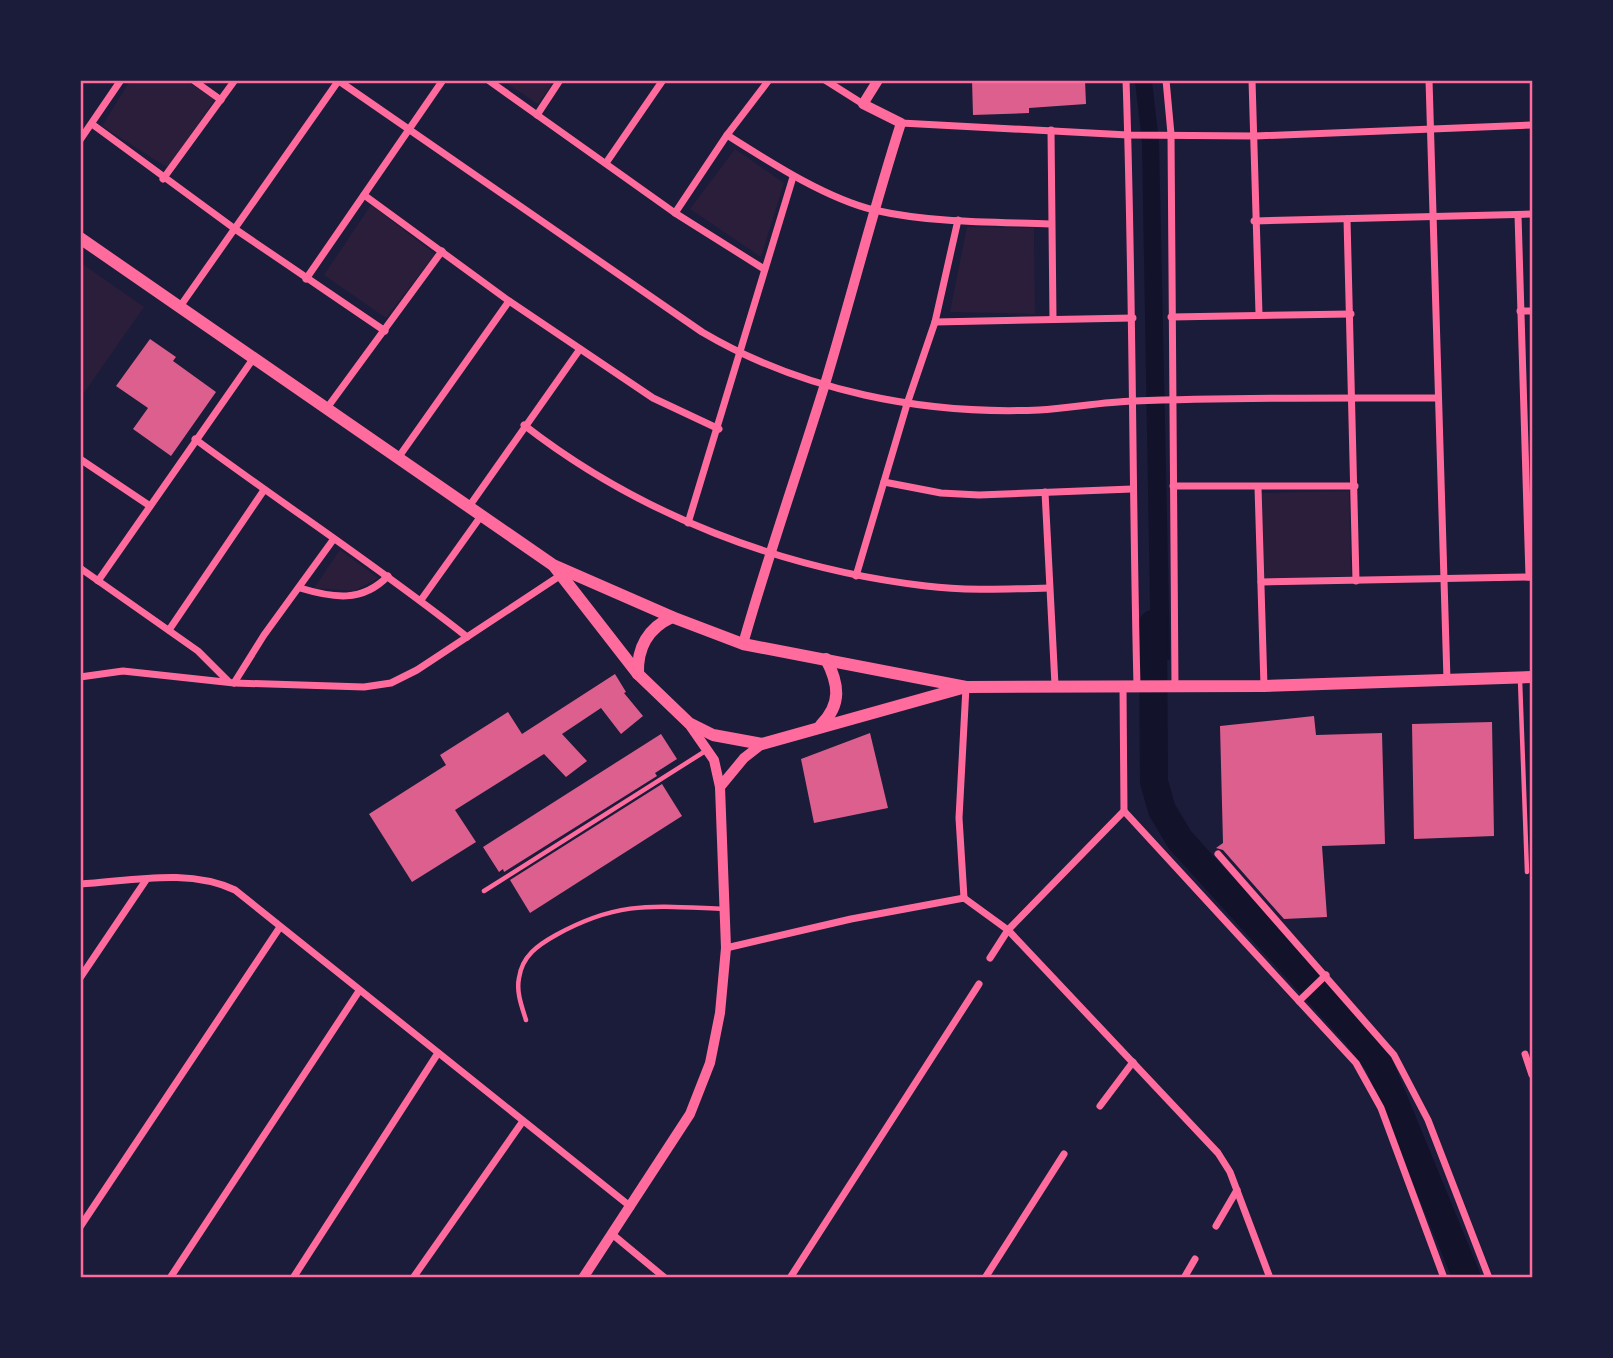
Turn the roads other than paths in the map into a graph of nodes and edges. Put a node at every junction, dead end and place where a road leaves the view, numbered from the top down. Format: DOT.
graph roads {
  1 [pos="121,80"];
  2 [pos="193,80"];
  3 [pos="235,80"];
  4 [pos="443,80"];
  5 [pos="488,80"];
  6 [pos="560,80"];
  7 [pos="663,80"];
  8 [pos="769,80"];
  9 [pos="825,80"];
  10 [pos="878,80"];
  11 [pos="1125,80"];
  12 [pos="1166,80"];
  13 [pos="1252,80"];
  14 [pos="1429,80"];
  15 [pos="339,81"];
  16 [pos="221,100"];
  17 [pos="863,104"];
  18 [pos="537,115"];
  19 [pos="901,123"];
  20 [pos="92,124"];
  21 [pos="1532,125"];
  22 [pos="1432,128"];
  23 [pos="409,129"];
  24 [pos="1051,130"];
  25 [pos="1167,134"];
  26 [pos="727,135"];
  27 [pos="1130,135"];
  28 [pos="1255,136"];
  29 [pos="80,140"];
  30 [pos="606,163"];
  31 [pos="793,177"];
  32 [pos="163,179"];
  33 [pos="364,195"];
  34 [pos="873,210"];
  35 [pos="675,213"];
  36 [pos="1532,214"];
  37 [pos="1434,215"];
  38 [pos="1518,215"];
  39 [pos="1347,219"];
  40 [pos="958,220"];
  41 [pos="1254,221"];
  42 [pos="1050,224"];
  43 [pos="235,229"];
  44 [pos="80,238"];
  45 [pos="442,251"];
  46 [pos="764,269"];
  47 [pos="306,279"];
  48 [pos="509,301"];
  49 [pos="179,308"];
  50 [pos="1520,311"];
  51 [pos="1532,311"];
  52 [pos="1259,314"];
  53 [pos="1351,314"];
  54 [pos="1171,317"];
  55 [pos="1133,318"];
  56 [pos="1053,319"];
  57 [pos="935,322"];
  58 [pos="385,331"];
  59 [pos="580,349"];
  60 [pos="740,354"];
  61 [pos="253,359"];
  62 [pos="825,384"];
  63 [pos="1522,396"];
  64 [pos="1532,396"];
  65 [pos="1352,398"];
  66 [pos="1437,398"];
  67 [pos="1137,401"];
  68 [pos="1169,402"];
  69 [pos="907,404"];
  70 [pos="327,408"];
  71 [pos="524,425"];
  72 [pos="719,429"];
  73 [pos="195,439"];
  74 [pos="398,458"];
  75 [pos="80,459"];
  76 [pos="1529,479"];
  77 [pos="884,482"];
  78 [pos="1173,486"];
  79 [pos="1355,486"];
  80 [pos="1258,487"];
  81 [pos="1132,489"];
  82 [pos="264,490"];
  83 [pos="1045,492"];
  84 [pos="150,506"];
  85 [pos="468,508"];
  86 [pos="481,516"];
  87 [pos="688,523"];
  88 [pos="333,540"];
  89 [pos="768,554"];
  90 [pos="80,568"];
  91 [pos="557,570"];
  92 [pos="388,576"];
  93 [pos="856,576"];
  94 [pos="1531,577"];
  95 [pos="1445,580"];
  96 [pos="98,581"];
  97 [pos="1356,581"];
  98 [pos="1261,582"];
  99 [pos="300,588"];
  100 [pos="1049,588"];
  101 [pos="421,600"];
  102 [pos="672,617"];
  103 [pos="169,630"];
  104 [pos="467,637"];
  105 [pos="743,644"];
  106 [pos="826,659"];
  107 [pos="638,674"];
  108 [pos="80,677"];
  109 [pos="1526,678"];
  110 [pos="1447,681"];
  111 [pos="231,682"];
  112 [pos="1055,685"];
  113 [pos="1141,686"];
  114 [pos="1264,686"];
  115 [pos="966,687"];
  116 [pos="1123,687"];
  117 [pos="1171,687"];
  118 [pos="689,723"];
  119 [pos="820,725"];
  120 [pos="762,744"];
  121 [pos="708,750"];
  122 [pos="720,787"];
  123 [pos="1124,811"];
  124 [pos="1217,854"];
  125 [pos="1527,872"];
  126 [pos="145,880"];
  127 [pos="80,884"];
  128 [pos="484,891"];
  129 [pos="964,898"];
  130 [pos="724,909"];
  131 [pos="280,927"];
  132 [pos="1008,930"];
  133 [pos="726,948"];
  134 [pos="989,958"];
  135 [pos="1326,975"];
  136 [pos="80,978"];
  137 [pos="979,984"];
  138 [pos="359,991"];
  139 [pos="1299,1002"];
  140 [pos="526,1020"];
  141 [pos="438,1053"];
  142 [pos="1525,1054"];
  143 [pos="1133,1062"];
  144 [pos="1532,1075"];
  145 [pos="1100,1106"];
  146 [pos="523,1121"];
  147 [pos="1064,1154"];
  148 [pos="1237,1190"];
  149 [pos="631,1207"];
  150 [pos="1216,1226"];
  151 [pos="80,1227"];
  152 [pos="612,1234"];
  153 [pos="1195,1259"];
  154 [pos="170,1278"];
  155 [pos="293,1278"];
  156 [pos="413,1278"];
  157 [pos="583,1278"];
  158 [pos="665,1278"];
  159 [pos="790,1278"];
  160 [pos="985,1278"];
  161 [pos="1184,1278"];
  162 [pos="1269,1278"];
  163 [pos="1444,1278"];
  164 [pos="1489,1278"];
  1 -- 20 [label="street"];
  2 -- 16 [label="street"];
  3 -- 16 [label="street"];
  4 -- 23 [label="street"];
  5 -- 18 [label="street"];
  6 -- 18 [label="street"];
  7 -- 30 [label="street"];
  8 -- 26 [label="street"];
  9 -- 17 [label="street"];
  10 -- 17 [label="street"];
  11 -- 27 [label="street"];
  12 -- 25 [label="street"];
  13 -- 28 [label="street"];
  14 -- 22 [label="street"];
  15 -- 23 [label="street"];
  15 -- 43 [label="street"];
  16 -- 32 [label="street"];
  17 -- 19 [label="street"];
  18 -- 30 [label="street"];
  19 -- 24 [label="street"];
  19 -- 34 [label="street"];
  20 -- 29 [label="street"];
  20 -- 32 [label="street"];
  21 -- 22 [label="street"];
  22 -- 28 [label="street"];
  22 -- 37 [label="street"];
  23 -- 33 [label="street"];
  23 -- 60 [label="street"];
  24 -- 27 [label="street"];
  24 -- 42 [label="street"];
  25 -- 27 [label="street"];
  25 -- 28 [label="street"];
  25 -- 54 [label="street"];
  26 -- 31 [label="street"];
  26 -- 35 [label="street"];
  27 -- 55 [label="street"];
  28 -- 41 [label="street"];
  30 -- 35 [label="street"];
  31 -- 34 [label="street"];
  31 -- 46 [label="street"];
  32 -- 43 [label="street"];
  33 -- 45 [label="street"];
  33 -- 47 [label="street"];
  34 -- 40 [label="street"];
  34 -- 62 [label="street"];
  35 -- 46 [label="street"];
  36 -- 38 [label="street"];
  37 -- 38 [label="street"];
  37 -- 39 [label="street"];
  37 -- 66 [label="street"];
  38 -- 50 [label="street"];
  39 -- 41 [label="street"];
  39 -- 53 [label="street"];
  40 -- 42 [label="street"];
  40 -- 57 [label="street"];
  41 -- 52 [label="street"];
  42 -- 56 [label="street"];
  43 -- 47 [label="street"];
  43 -- 49 [label="street"];
  44 -- 49 [label="main road"];
  45 -- 48 [label="street"];
  45 -- 58 [label="street"];
  46 -- 60 [label="street"];
  47 -- 58 [label="street"];
  48 -- 59 [label="street"];
  48 -- 74 [label="street"];
  49 -- 61 [label="main road"];
  50 -- 51 [label="street"];
  50 -- 63 [label="street"];
  52 -- 53 [label="street"];
  52 -- 54 [label="street"];
  53 -- 65 [label="street"];
  54 -- 68 [label="street"];
  55 -- 56 [label="street"];
  55 -- 67 [label="street"];
  56 -- 57 [label="street"];
  57 -- 69 [label="street"];
  58 -- 70 [label="street"];
  59 -- 71 [label="street"];
  59 -- 72 [label="street"];
  60 -- 62 [label="street"];
  60 -- 72 [label="street"];
  61 -- 70 [label="main road"];
  61 -- 73 [label="street"];
  62 -- 69 [label="street"];
  62 -- 89 [label="street"];
  63 -- 64 [label="street"];
  63 -- 76 [label="street"];
  65 -- 66 [label="street"];
  65 -- 68 [label="street"];
  65 -- 79 [label="street"];
  66 -- 95 [label="street"];
  67 -- 68 [label="street"];
  67 -- 69 [label="street"];
  67 -- 81 [label="street"];
  68 -- 78 [label="street"];
  69 -- 77 [label="street"];
  70 -- 74 [label="main road"];
  71 -- 85 [label="street"];
  71 -- 87 [label="street"];
  72 -- 87 [label="street"];
  73 -- 82 [label="street"];
  73 -- 84 [label="street"];
  74 -- 85 [label="main road"];
  75 -- 84 [label="street"];
  76 -- 94 [label="street"];
  77 -- 83 [label="street"];
  77 -- 93 [label="street"];
  78 -- 80 [label="street"];
  78 -- 117 [label="street"];
  79 -- 80 [label="street"];
  79 -- 97 [label="street"];
  80 -- 98 [label="street"];
  81 -- 83 [label="street"];
  81 -- 113 [label="street"];
  82 -- 88 [label="street"];
  82 -- 103 [label="street"];
  83 -- 100 [label="street"];
  84 -- 96 [label="street"];
  85 -- 86 [label="main road"];
  86 -- 91 [label="main road"];
  86 -- 101 [label="street"];
  87 -- 89 [label="street"];
  88 -- 92 [label="street"];
  88 -- 99 [label="street"];
  89 -- 93 [label="street"];
  89 -- 105 [label="street"];
  90 -- 96 [label="street"];
  91 -- 102 [label="main road"];
  91 -- 104 [label="street"];
  91 -- 107 [label="main road"];
  92 -- 99 [label="street"];
  92 -- 101 [label="street"];
  93 -- 100 [label="street"];
  94 -- 95 [label="street"];
  95 -- 97 [label="street"];
  95 -- 110 [label="street"];
  96 -- 103 [label="street"];
  97 -- 98 [label="street"];
  98 -- 114 [label="street"];
  99 -- 111 [label="street"];
  100 -- 112 [label="street"];
  101 -- 104 [label="street"];
  102 -- 105 [label="main road"];
  102 -- 107 [label="main road"];
  103 -- 111 [label="street"];
  104 -- 111 [label="street"];
  105 -- 106 [label="main road"];
  106 -- 115 [label="main road"];
  106 -- 119 [label="main road"];
  107 -- 118 [label="main road"];
  108 -- 111 [label="street"];
  109 -- 110 [label="main road"];
  109 -- 125 [label="lane"];
  110 -- 114 [label="main road"];
  112 -- 115 [label="main road"];
  112 -- 116 [label="main road"];
  113 -- 116 [label="main road"];
  113 -- 117 [label="main road"];
  114 -- 117 [label="main road"];
  115 -- 119 [label="main road"];
  115 -- 129 [label="street"];
  116 -- 123 [label="street"];
  118 -- 120 [label="main road"];
  118 -- 121 [label="street"];
  119 -- 120 [label="main road"];
  120 -- 122 [label="street"];
  121 -- 122 [label="street"];
  121 -- 128 [label="lane"];
  122 -- 130 [label="street"];
  123 -- 132 [label="street"];
  123 -- 139 [label="street"];
  124 -- 135 [label="street"];
  126 -- 127 [label="street"];
  126 -- 131 [label="street"];
  126 -- 136 [label="street"];
  129 -- 132 [label="street"];
  129 -- 133 [label="street"];
  130 -- 133 [label="street"];
  130 -- 140 [label="lane"];
  131 -- 138 [label="street"];
  131 -- 151 [label="street"];
  132 -- 134 [label="street"];
  132 -- 143 [label="street"];
  133 -- 149 [label="street"];
  135 -- 139 [label="street"];
  135 -- 164 [label="street"];
  137 -- 159 [label="street"];
  138 -- 141 [label="street"];
  138 -- 154 [label="street"];
  139 -- 163 [label="street"];
  141 -- 146 [label="street"];
  141 -- 155 [label="street"];
  142 -- 144 [label="street"];
  143 -- 145 [label="street"];
  143 -- 148 [label="street"];
  146 -- 149 [label="street"];
  146 -- 156 [label="street"];
  147 -- 160 [label="street"];
  148 -- 150 [label="street"];
  148 -- 162 [label="street"];
  149 -- 152 [label="street"];
  152 -- 157 [label="street"];
  152 -- 158 [label="street"];
  153 -- 161 [label="street"];
}
